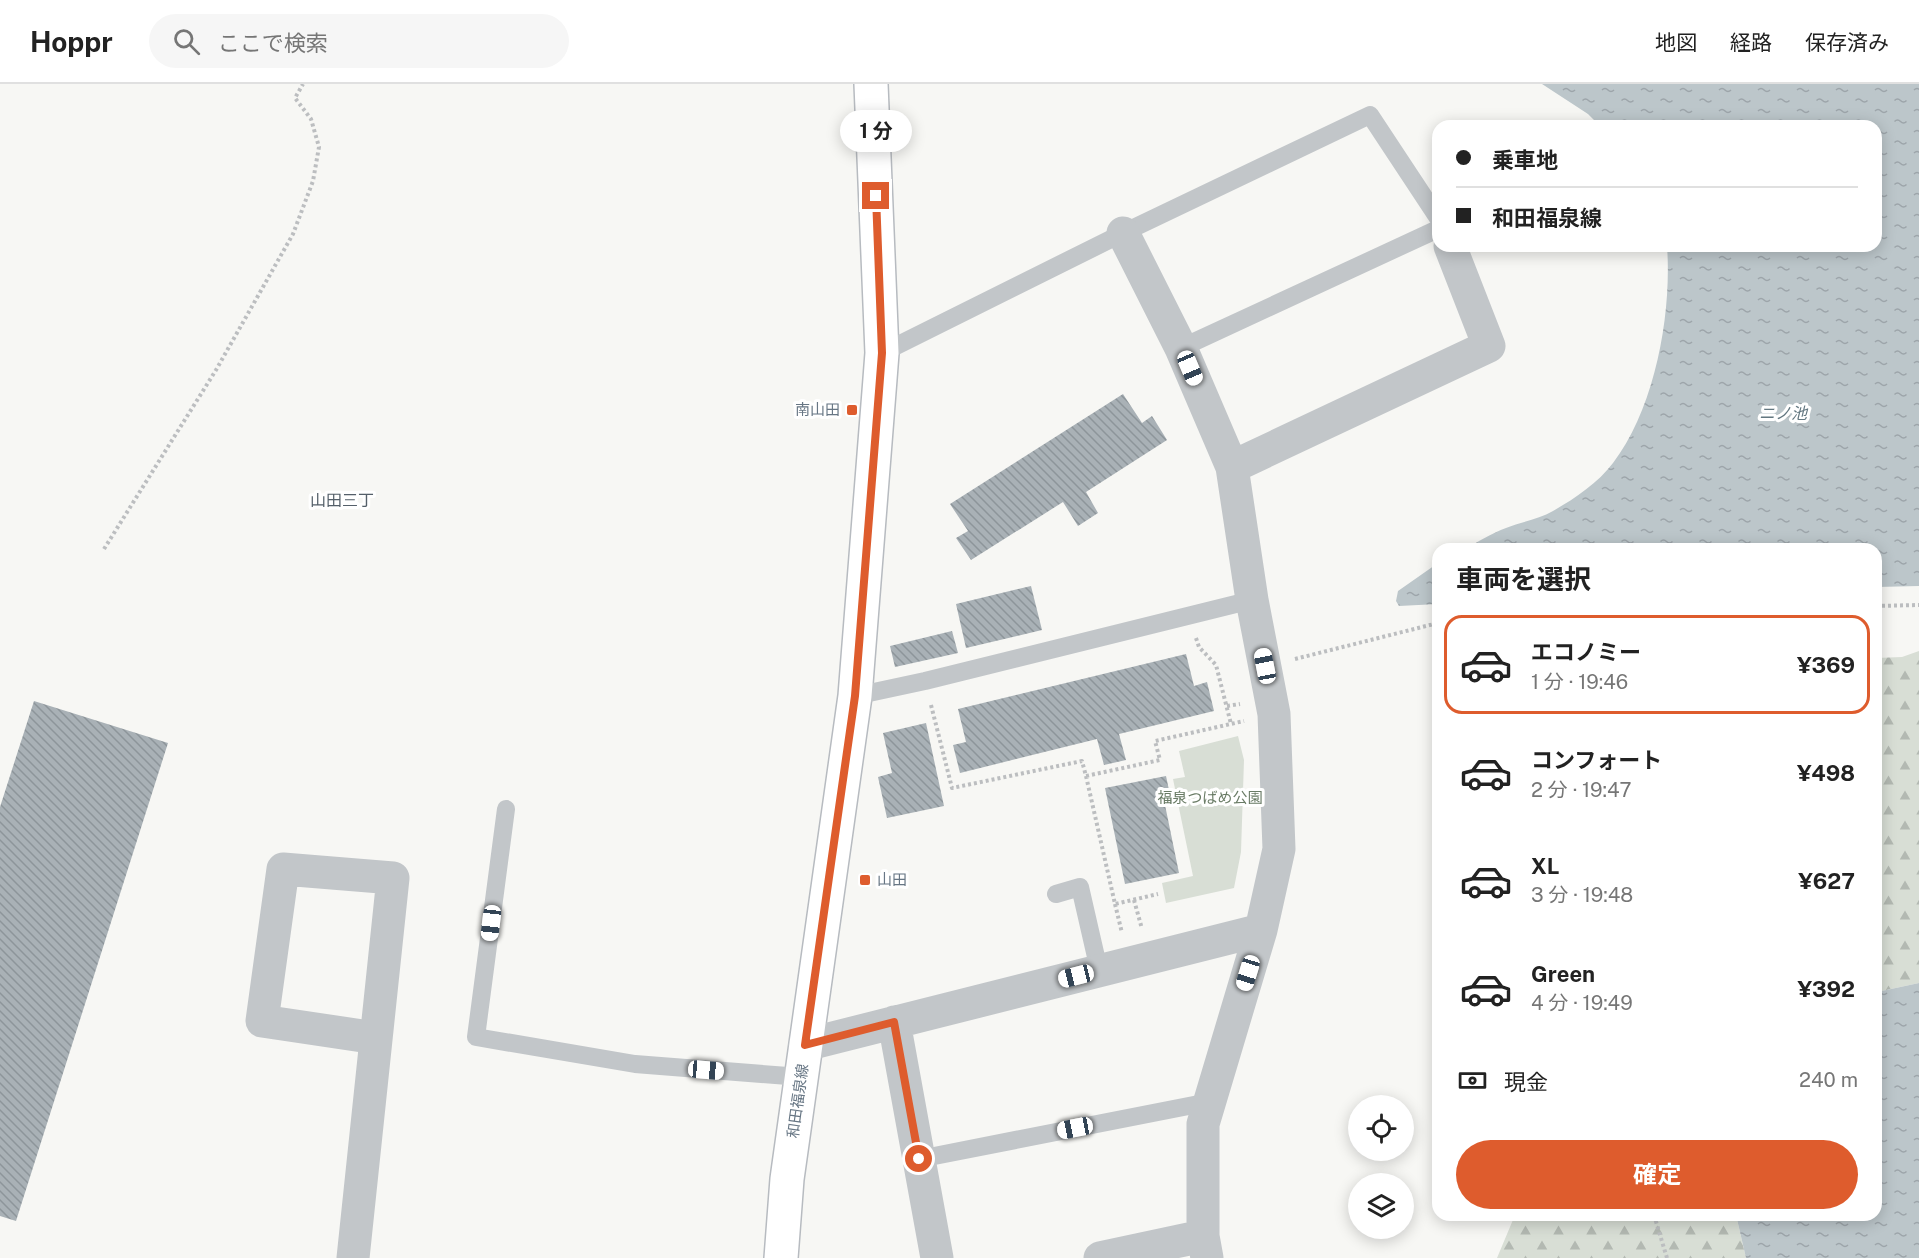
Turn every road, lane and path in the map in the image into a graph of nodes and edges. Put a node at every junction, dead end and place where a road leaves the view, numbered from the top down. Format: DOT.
graph roads {
  1 [pos="303,84"];
  2 [pos="871,84"];
  3 [pos="1432,209"];
  4 [pos="1432,232"];
  5 [pos="1123,233"];
  6 [pos="1452,252"];
  7 [pos="1181,348"];
  8 [pos="882,353"];
  9 [pos="1232,467"];
  10 [pos="104,549"];
  11 [pos="1252,600"];
  12 [pos="1919,605"];
  13 [pos="1882,606"];
  14 [pos="1190,616"];
  15 [pos="1432,624"];
  16 [pos="1265,666"];
  17 [pos="924,681"];
  18 [pos="855,696"];
  19 [pos="1086,776"];
  20 [pos="506,809"];
  21 [pos="1056,894"];
  22 [pos="1158,894"];
  23 [pos="1115,904"];
  24 [pos="1261,930"];
  25 [pos="1124,940"];
  26 [pos="1099,970"];
  27 [pos="894,1022"];
  28 [pos="376,1038"];
  29 [pos="805,1045"];
  30 [pos="801,1077"];
  31 [pos="1209,1102"];
  32 [pos="919,1159"];
  33 [pos="1656,1221"];
  34 [pos="1205,1247"];
  35 [pos="788,1250"];
  36 [pos="353,1258"];
  37 [pos="937,1258"];
  38 [pos="1100,1258"];
  39 [pos="1667,1258"];
  1 -- 10 [label="path"];
  2 -- 8 [label="main road, 和田福泉線"];
  3 -- 5 [label="lane"];
  4 -- 7 [label="lane"];
  5 -- 7 [label="street"];
  5 -- 8 [label="lane"];
  6 -- 9 [label="street"];
  7 -- 9 [label="street"];
  8 -- 18 [label="main road, 和田福泉線"];
  9 -- 11 [label="street"];
  11 -- 14 [label="lane"];
  11 -- 16 [label="street"];
  12 -- 13 [label="path"];
  14 -- 17 [label="lane"];
  14 -- 19 [label="path"];
  15 -- 16 [label="path"];
  16 -- 24 [label="street"];
  17 -- 18 [label="lane"];
  17 -- 19 [label="path"];
  18 -- 29 [label="main road, 和田福泉線"];
  19 -- 23 [label="path"];
  20 -- 30 [label="lane"];
  21 -- 26 [label="lane"];
  22 -- 23 [label="path"];
  23 -- 25 [label="path"];
  24 -- 26 [label="street"];
  24 -- 31 [label="street"];
  26 -- 27 [label="street"];
  27 -- 29 [label="street"];
  27 -- 32 [label="street"];
  28 -- 28 [label="street"];
  28 -- 36 [label="street"];
  29 -- 30 [label="main road, 和田福泉線"];
  30 -- 35 [label="main road, 和田福泉線"];
  31 -- 32 [label="lane"];
  31 -- 34 [label="street"];
  32 -- 37 [label="street"];
  33 -- 39 [label="path"];
  34 -- 38 [label="street"];
}
